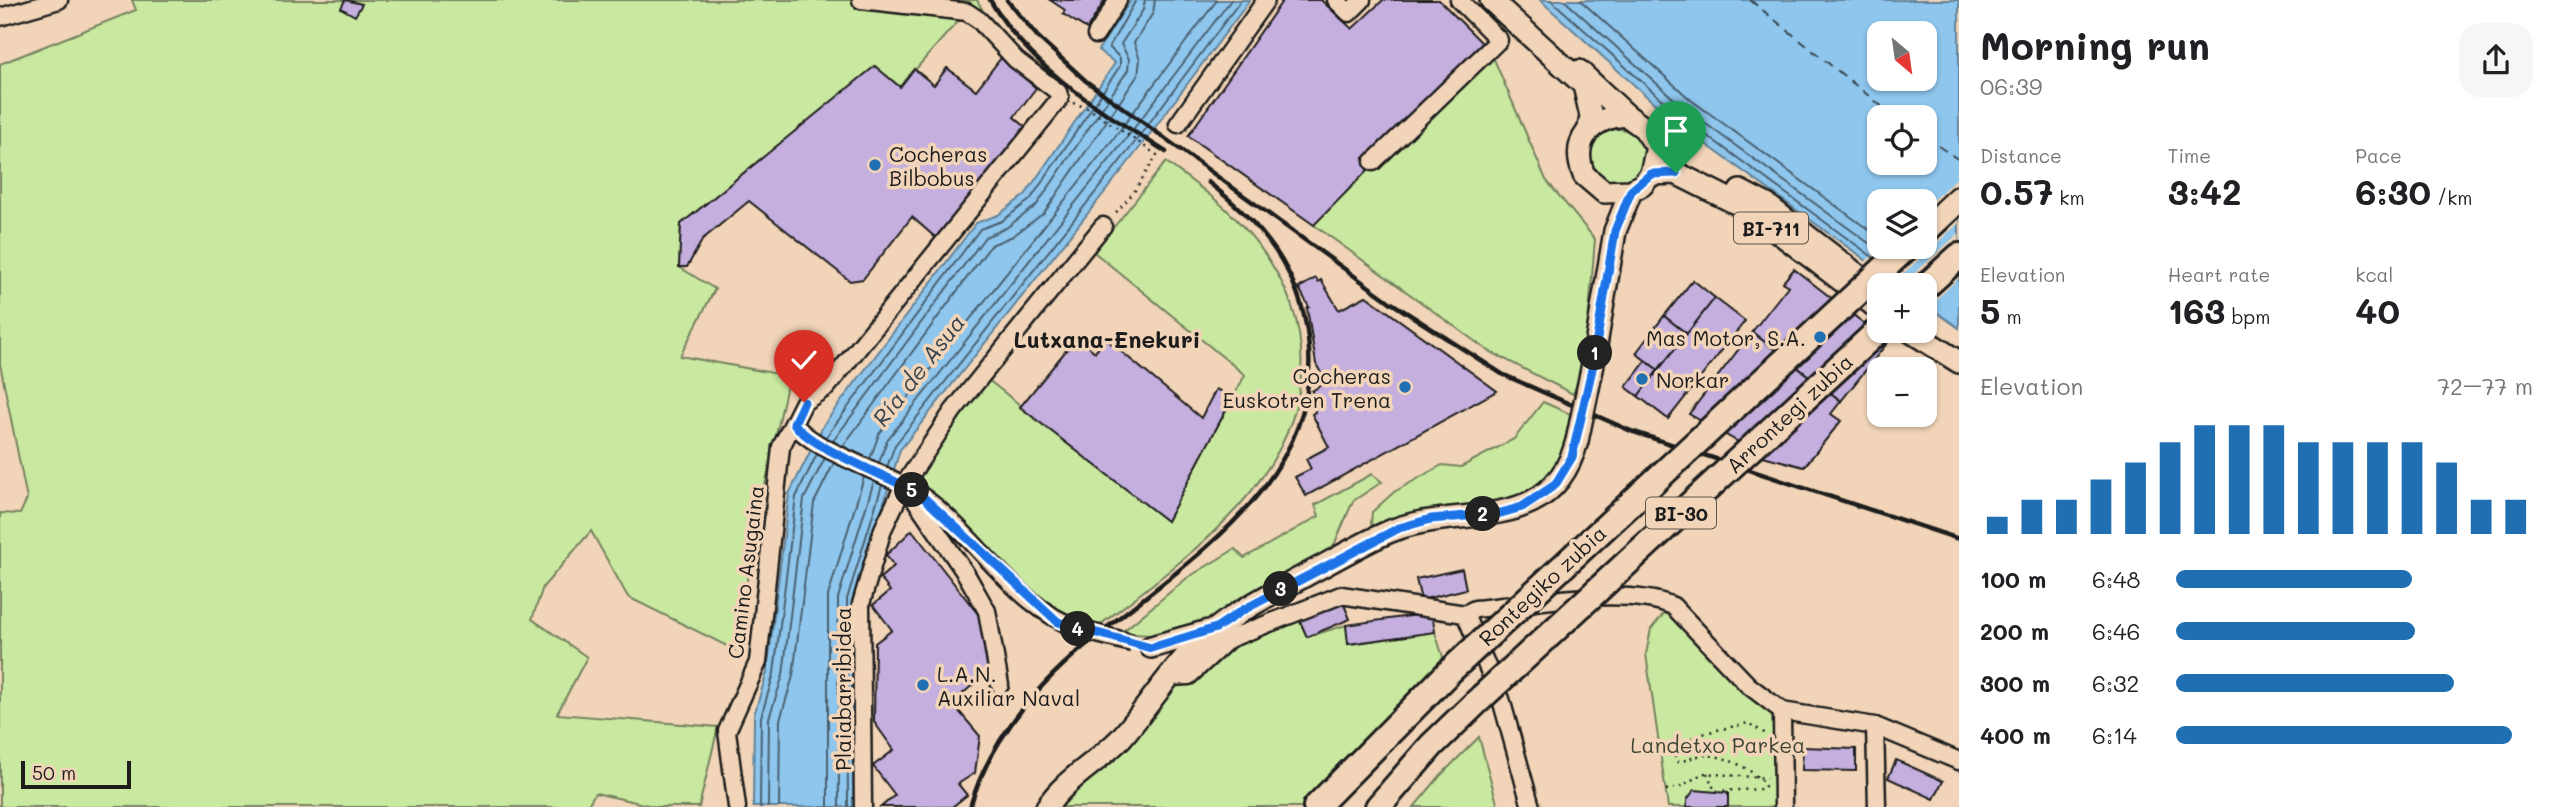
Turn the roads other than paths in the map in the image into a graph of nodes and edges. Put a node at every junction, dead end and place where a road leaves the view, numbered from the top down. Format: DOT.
graph roads {
  1 [pos="59,0"];
  2 [pos="861,0"];
  3 [pos="1118,0"];
  4 [pos="1266,0"];
  5 [pos="1336,0"];
  6 [pos="1362,0"];
  7 [pos="1459,0"];
  8 [pos="1491,0"];
  9 [pos="1505,0"];
  10 [pos="968,6"];
  11 [pos="0,18"];
  12 [pos="1096,35"];
  13 [pos="1626,115"];
  14 [pos="1178,124"];
  15 [pos="1589,128"];
  16 [pos="1657,147"];
  17 [pos="1373,162"];
  18 [pos="1651,174"];
  19 [pos="1631,191"];
  20 [pos="1604,192"];
  21 [pos="1959,199"];
  22 [pos="1937,219"];
  23 [pos="1103,226"];
  24 [pos="1615,231"];
  25 [pos="1959,256"];
  26 [pos="1897,259"];
  27 [pos="1885,273"];
  28 [pos="1937,276"];
  29 [pos="1867,292"];
  30 [pos="1867,292"];
  31 [pos="1867,294"];
  32 [pos="1937,332"];
  33 [pos="1867,341"];
  34 [pos="1929,343"];
  35 [pos="1959,346"];
  36 [pos="1959,362"];
  37 [pos="794,423"];
  38 [pos="901,483"];
  39 [pos="1636,497"];
  40 [pos="1465,614"];
  41 [pos="1216,628"];
  42 [pos="1141,645"];
  43 [pos="1175,670"];
  44 [pos="1000,685"];
  45 [pos="1782,711"];
  46 [pos="1875,726"];
  47 [pos="1381,740"];
  48 [pos="1959,761"];
  49 [pos="737,807"];
  50 [pos="863,807"];
  51 [pos="1047,807"];
  52 [pos="1316,807"];
  53 [pos="1325,807"];
  54 [pos="1378,807"];
  55 [pos="1531,807"];
  56 [pos="1783,807"];
  57 [pos="1877,807"];
  1 -- 11 [label="street"];
  2 -- 10 [label="street"];
  3 -- 12 [label="street"];
  4 -- 14 [label="street"];
  5 -- 6 [label="street"];
  7 -- 17 [label="street"];
  8 -- 15 [label="main road"];
  9 -- 13 [label="main road, BI-711"];
  10 -- 37 [label="street, Camino Asugaina"];
  13 -- 15 [label="main road"];
  13 -- 16 [label="main road, BI-711"];
  15 -- 20 [label="main road"];
  16 -- 18 [label="main road"];
  16 -- 29 [label="main road, BI-711"];
  18 -- 19 [label="main road"];
  18 -- 30 [label="main road, BI-711"];
  19 -- 20 [label="main road"];
  19 -- 24 [label="main road"];
  20 -- 24 [label="main road"];
  21 -- 22 [label="highway"];
  23 -- 38 [label="street, Plaiabarribidea"];
  24 -- 41 [label="main road, bridge"];
  25 -- 28 [label="highway"];
  26 -- 27 [label="highway, Arrontegi zubia / BI-30, bridge"];
  31 -- 39 [label="highway, Arrontegi zubia / BI-30, bridge"];
  32 -- 35 [label="main road"];
  33 -- 54 [label="highway, Arrontegi zubia / BI-30, bridge"];
  34 -- 36 [label="main road"];
  37 -- 38 [label="street"];
  37 -- 49 [label="street, Camino Asugaina"];
  38 -- 42 [label="street, bridge"];
  38 -- 44 [label="street"];
  38 -- 50 [label="street, Plaiabarribidea"];
  39 -- 47 [label="highway, Rontegiko zubia / BI-30, bridge"];
  40 -- 43 [label="street"];
  40 -- 45 [label="street"];
  40 -- 55 [label="street"];
  41 -- 42 [label="main road"];
  41 -- 43 [label="main road"];
  42 -- 43 [label="street"];
  43 -- 51 [label="main road"];
  45 -- 46 [label="street"];
  45 -- 56 [label="street"];
  46 -- 48 [label="street"];
  46 -- 57 [label="street"];
  47 -- 52 [label="highway"];
  47 -- 53 [label="highway, BI-30"];
}
